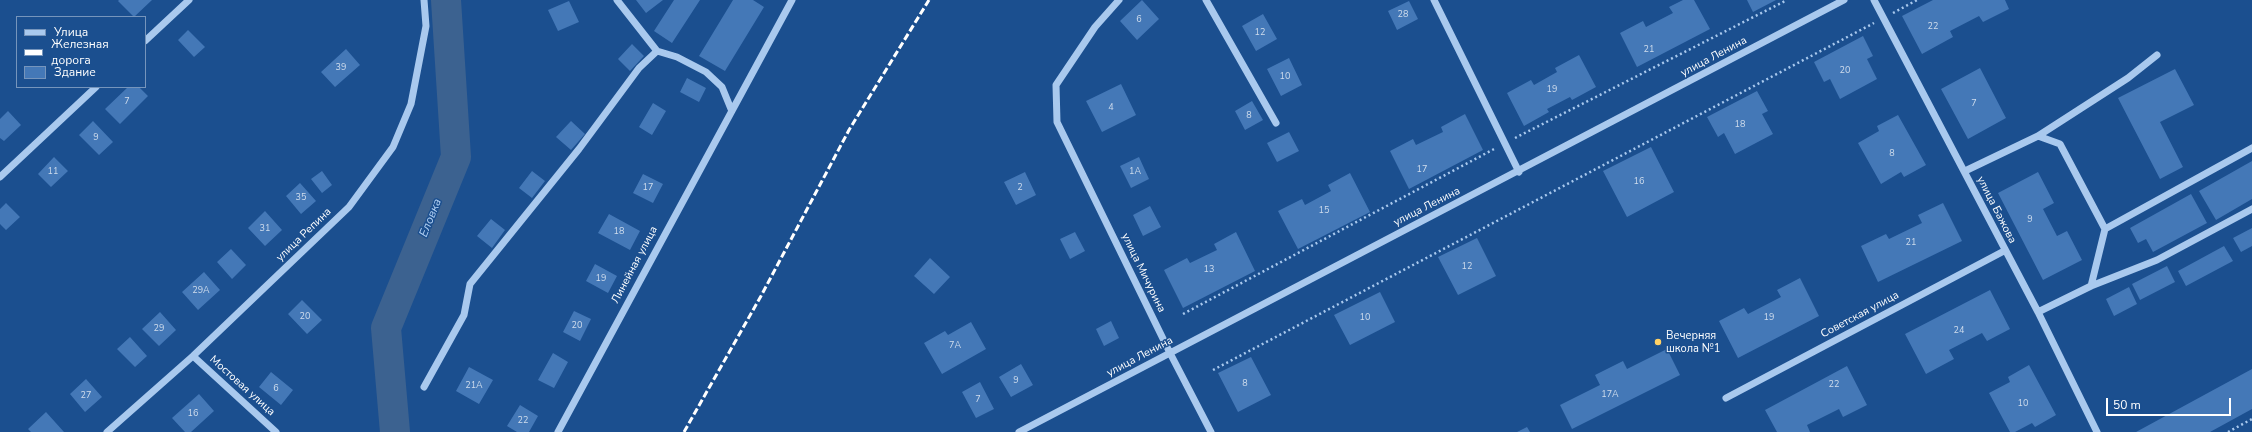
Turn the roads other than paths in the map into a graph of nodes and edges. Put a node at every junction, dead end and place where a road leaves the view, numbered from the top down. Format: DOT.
graph roads {
  1 [pos="189,0"];
  2 [pos="424,0"];
  3 [pos="617,0"];
  4 [pos="792,0"];
  5 [pos="1119,0"];
  6 [pos="1206,0"];
  7 [pos="1434,0"];
  8 [pos="1844,0"];
  9 [pos="1874,0"];
  10 [pos="146,40"];
  11 [pos="657,52"];
  12 [pos="2157,55"];
  13 [pos="95,88"];
  14 [pos="731,109"];
  15 [pos="1276,123"];
  16 [pos="2038,136"];
  17 [pos="2252,148"];
  18 [pos="1965,171"];
  19 [pos="1519,172"];
  20 [pos="0,177"];
  21 [pos="2252,209"];
  22 [pos="2105,229"];
  23 [pos="2004,251"];
  24 [pos="2091,286"];
  25 [pos="2038,312"];
  26 [pos="1170,353"];
  27 [pos="193,356"];
  28 [pos="424,387"];
  29 [pos="1726,398"];
  30 [pos="107,432"];
  31 [pos="276,432"];
  32 [pos="558,432"];
  33 [pos="1019,432"];
  34 [pos="1211,432"];
  35 [pos="2097,432"];
  1 -- 10 [label="street"];
  2 -- 27 [label="street, улица Репина"];
  3 -- 11 [label="street"];
  4 -- 14 [label="street, Линейная улица"];
  5 -- 26 [label="street, улица Мичурина"];
  6 -- 15 [label="street"];
  7 -- 19 [label="street"];
  8 -- 19 [label="street, улица Ленина"];
  9 -- 18 [label="street, улица Бажова"];
  11 -- 14 [label="street"];
  11 -- 28 [label="street"];
  12 -- 16 [label="street"];
  13 -- 20 [label="street"];
  14 -- 32 [label="street, Линейная улица"];
  16 -- 18 [label="street"];
  16 -- 22 [label="street"];
  17 -- 22 [label="street"];
  18 -- 23 [label="street, улица Бажова"];
  19 -- 26 [label="street, улица Ленина"];
  21 -- 24 [label="street"];
  22 -- 24 [label="street"];
  23 -- 25 [label="street, улица Бажова"];
  23 -- 29 [label="street, Советская улица"];
  24 -- 25 [label="street"];
  25 -- 35 [label="street, улица Бажова"];
  26 -- 33 [label="street, улица Ленина"];
  26 -- 34 [label="street, улица Мичурина"];
  27 -- 30 [label="street, улица Репина"];
  27 -- 31 [label="street, Мостовая улица"];
}
